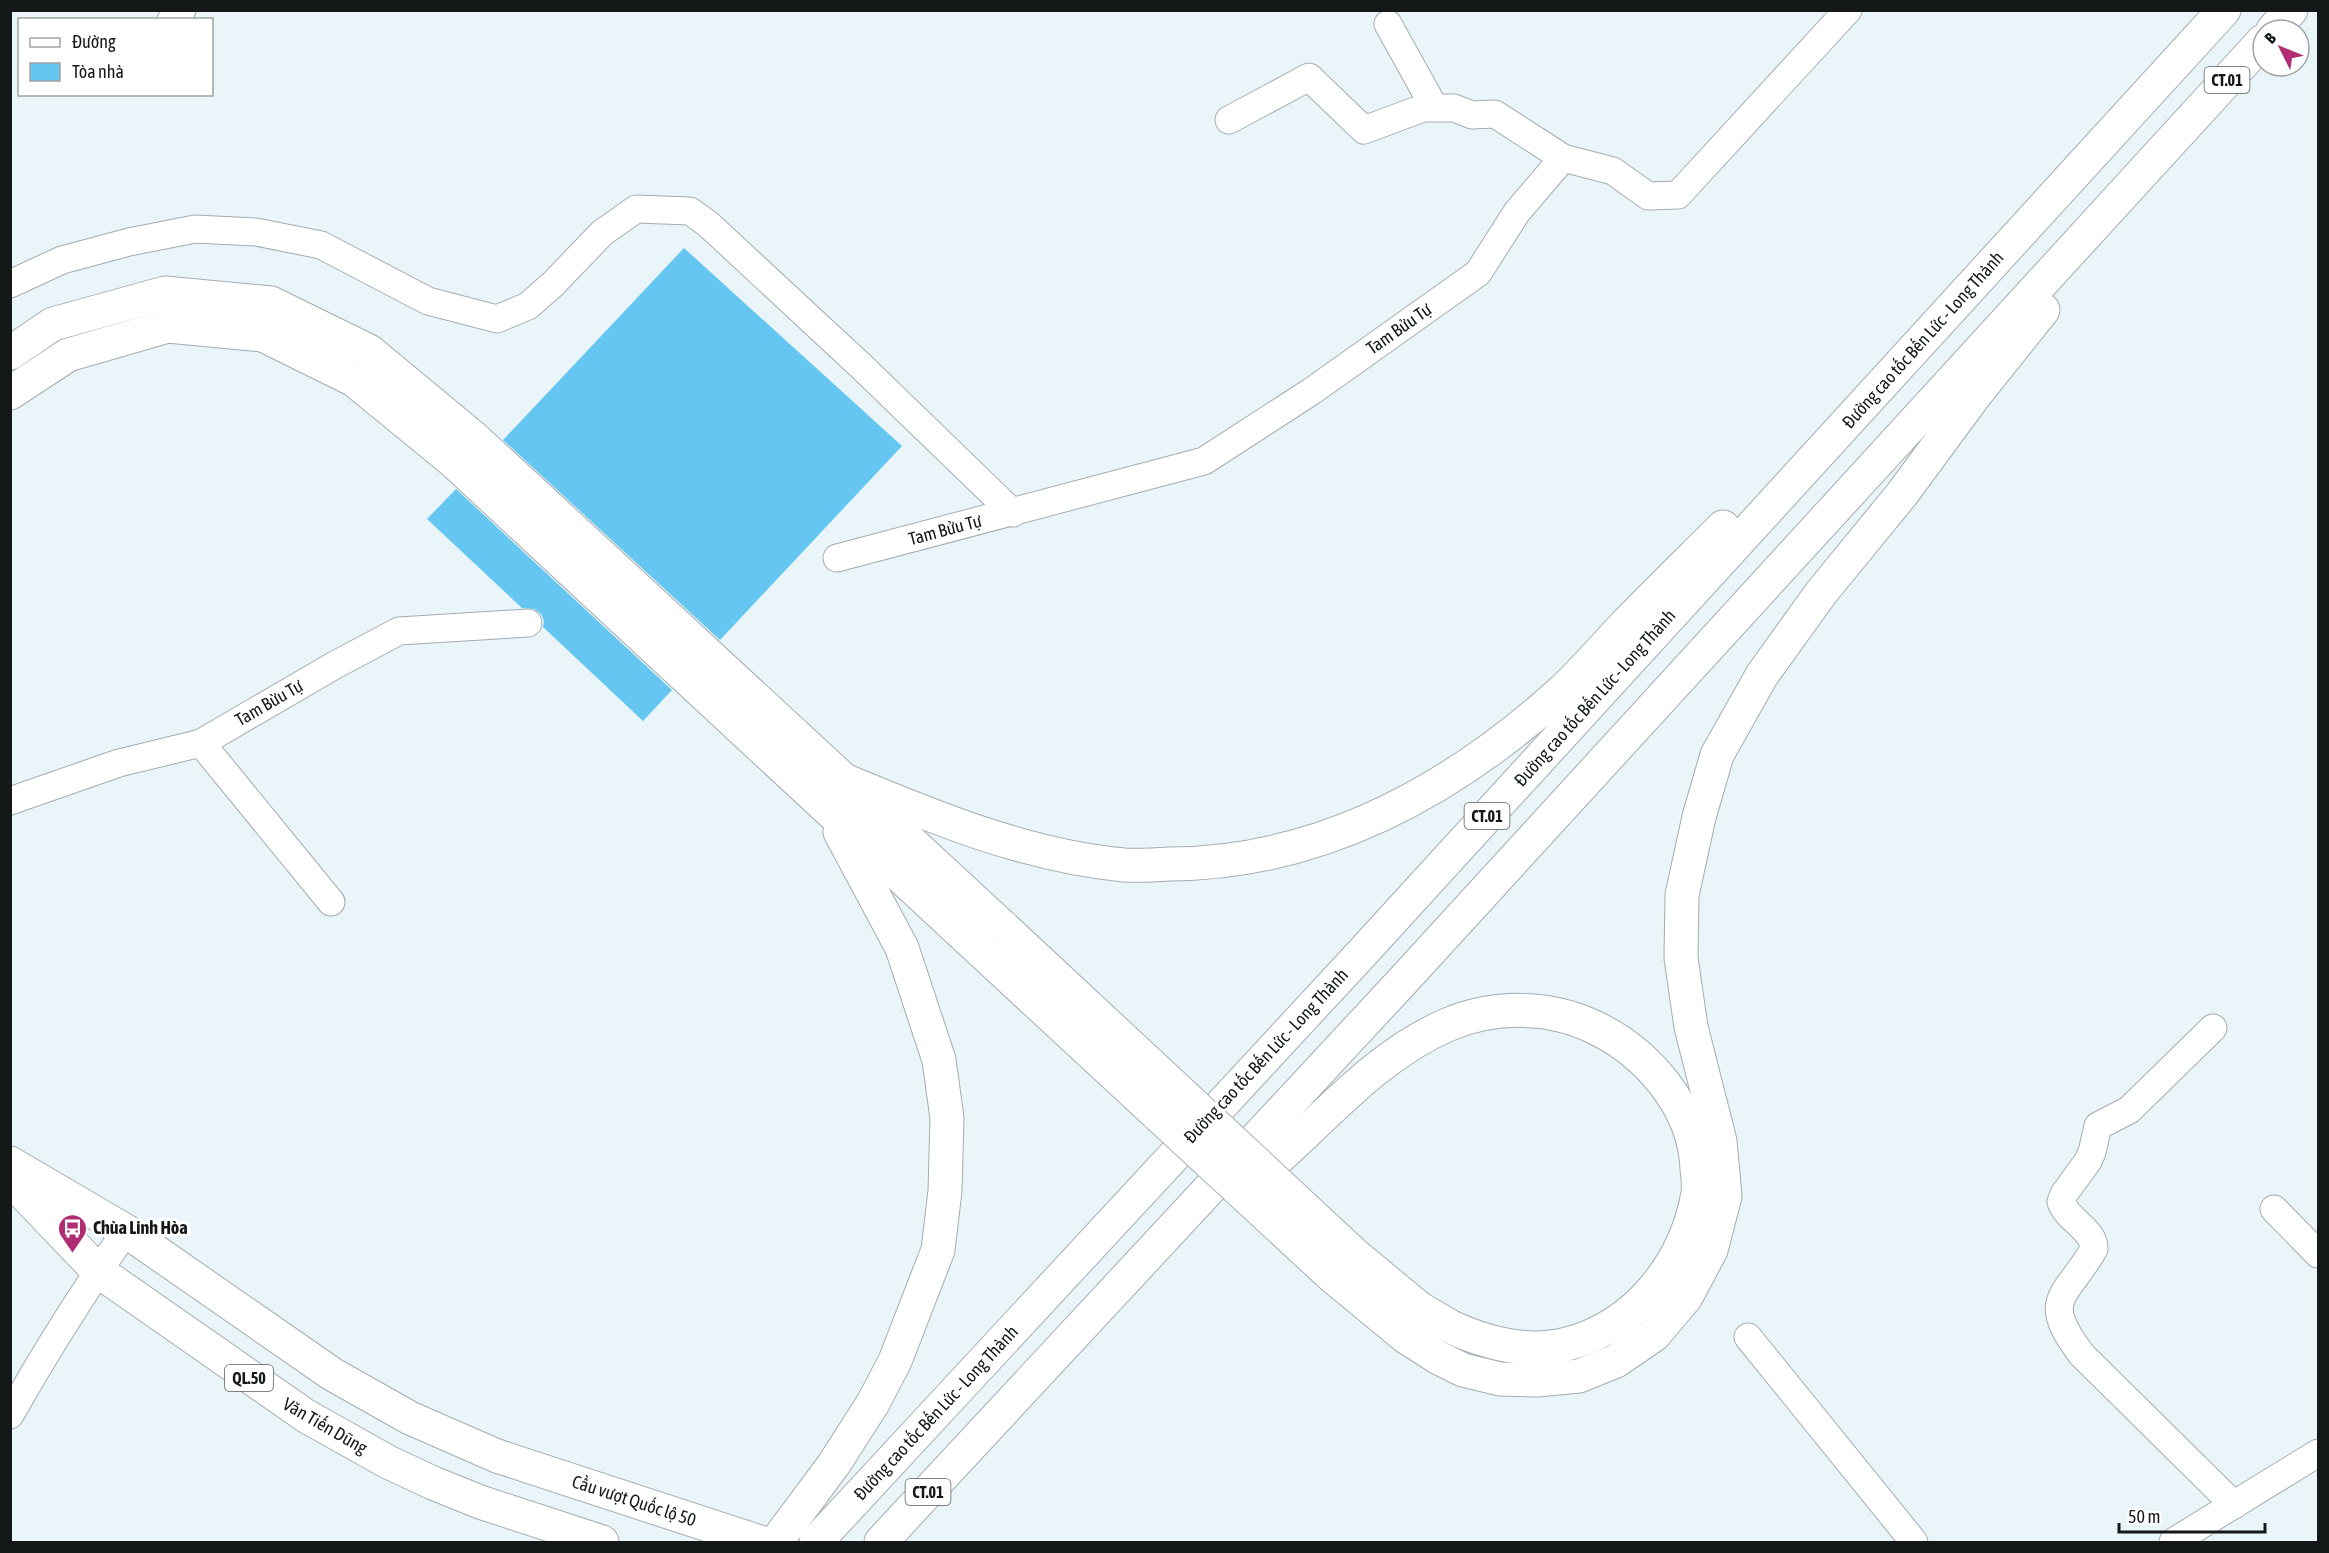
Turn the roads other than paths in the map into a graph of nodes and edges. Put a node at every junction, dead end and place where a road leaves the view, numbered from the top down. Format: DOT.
graph roads {
  1 [pos="1848,10"];
  2 [pos="2224,10"];
  3 [pos="1388,24"];
  4 [pos="2251,54"];
  5 [pos="2155,86"];
  6 [pos="1434,107"];
  7 [pos="1229,120"];
  8 [pos="2191,120"];
  9 [pos="1563,158"];
  10 [pos="10,284"];
  11 [pos="10,353"];
  12 [pos="10,393"];
  13 [pos="1013,513"];
  14 [pos="837,558"];
  15 [pos="528,623"];
  16 [pos="201,742"];
  17 [pos="834,792"];
  18 [pos="10,801"];
  19 [pos="331,902"];
  20 [pos="2214,1028"];
  21 [pos="10,1162"];
  22 [pos="10,1179"];
  23 [pos="2274,1209"];
  24 [pos="126,1231"];
  25 [pos="2319,1254"];
  26 [pos="98,1271"];
  27 [pos="1748,1337"];
  28 [pos="10,1415"];
  29 [pos="975,1442"];
  30 [pos="2319,1453"];
  31 [pos="2234,1505"];
  32 [pos="602,1542"];
  33 [pos="760,1542"];
  34 [pos="776,1542"];
  35 [pos="816,1542"];
  36 [pos="881,1542"];
  37 [pos="1914,1542"];
  38 [pos="2173,1542"];
  1 -- 9 [label="street"];
  2 -- 5 [label="highway, Đường cao tốc Bến Lức - Long Thành / CT.01"];
  3 -- 6 [label="street"];
  4 -- 8 [label="highway, CT.01"];
  5 -- 17 [label="highway"];
  5 -- 35 [label="highway, Đường cao tốc Bến Lức - Long Thành / CT.01"];
  6 -- 7 [label="street"];
  6 -- 9 [label="street"];
  8 -- 17 [label="highway, bridge"];
  8 -- 29 [label="highway, CT.01"];
  9 -- 13 [label="street, Tam Bửu Tự"];
  10 -- 13 [label="street"];
  11 -- 17 [label="highway"];
  12 -- 17 [label="highway"];
  13 -- 14 [label="street, Tam Bửu Tự"];
  15 -- 16 [label="street, Tam Bừu Tự"];
  16 -- 18 [label="street, Tam Bừu Tự"];
  16 -- 19 [label="street"];
  17 -- 29 [label="highway, bridge"];
  17 -- 34 [label="highway"];
  20 -- 31 [label="street"];
  21 -- 24 [label="highway, QL.50"];
  22 -- 26 [label="highway, Văn Tiến Dũng / QL.50"];
  23 -- 25 [label="street"];
  24 -- 26 [label="street"];
  24 -- 33 [label="highway, Cầu vượt Quốc lộ 50 / QL.50"];
  26 -- 28 [label="street"];
  26 -- 32 [label="highway, Văn Tiến Dũng / QL.50"];
  27 -- 37 [label="street"];
  29 -- 36 [label="highway, CT.01"];
  30 -- 31 [label="street"];
  31 -- 38 [label="street"];
}
